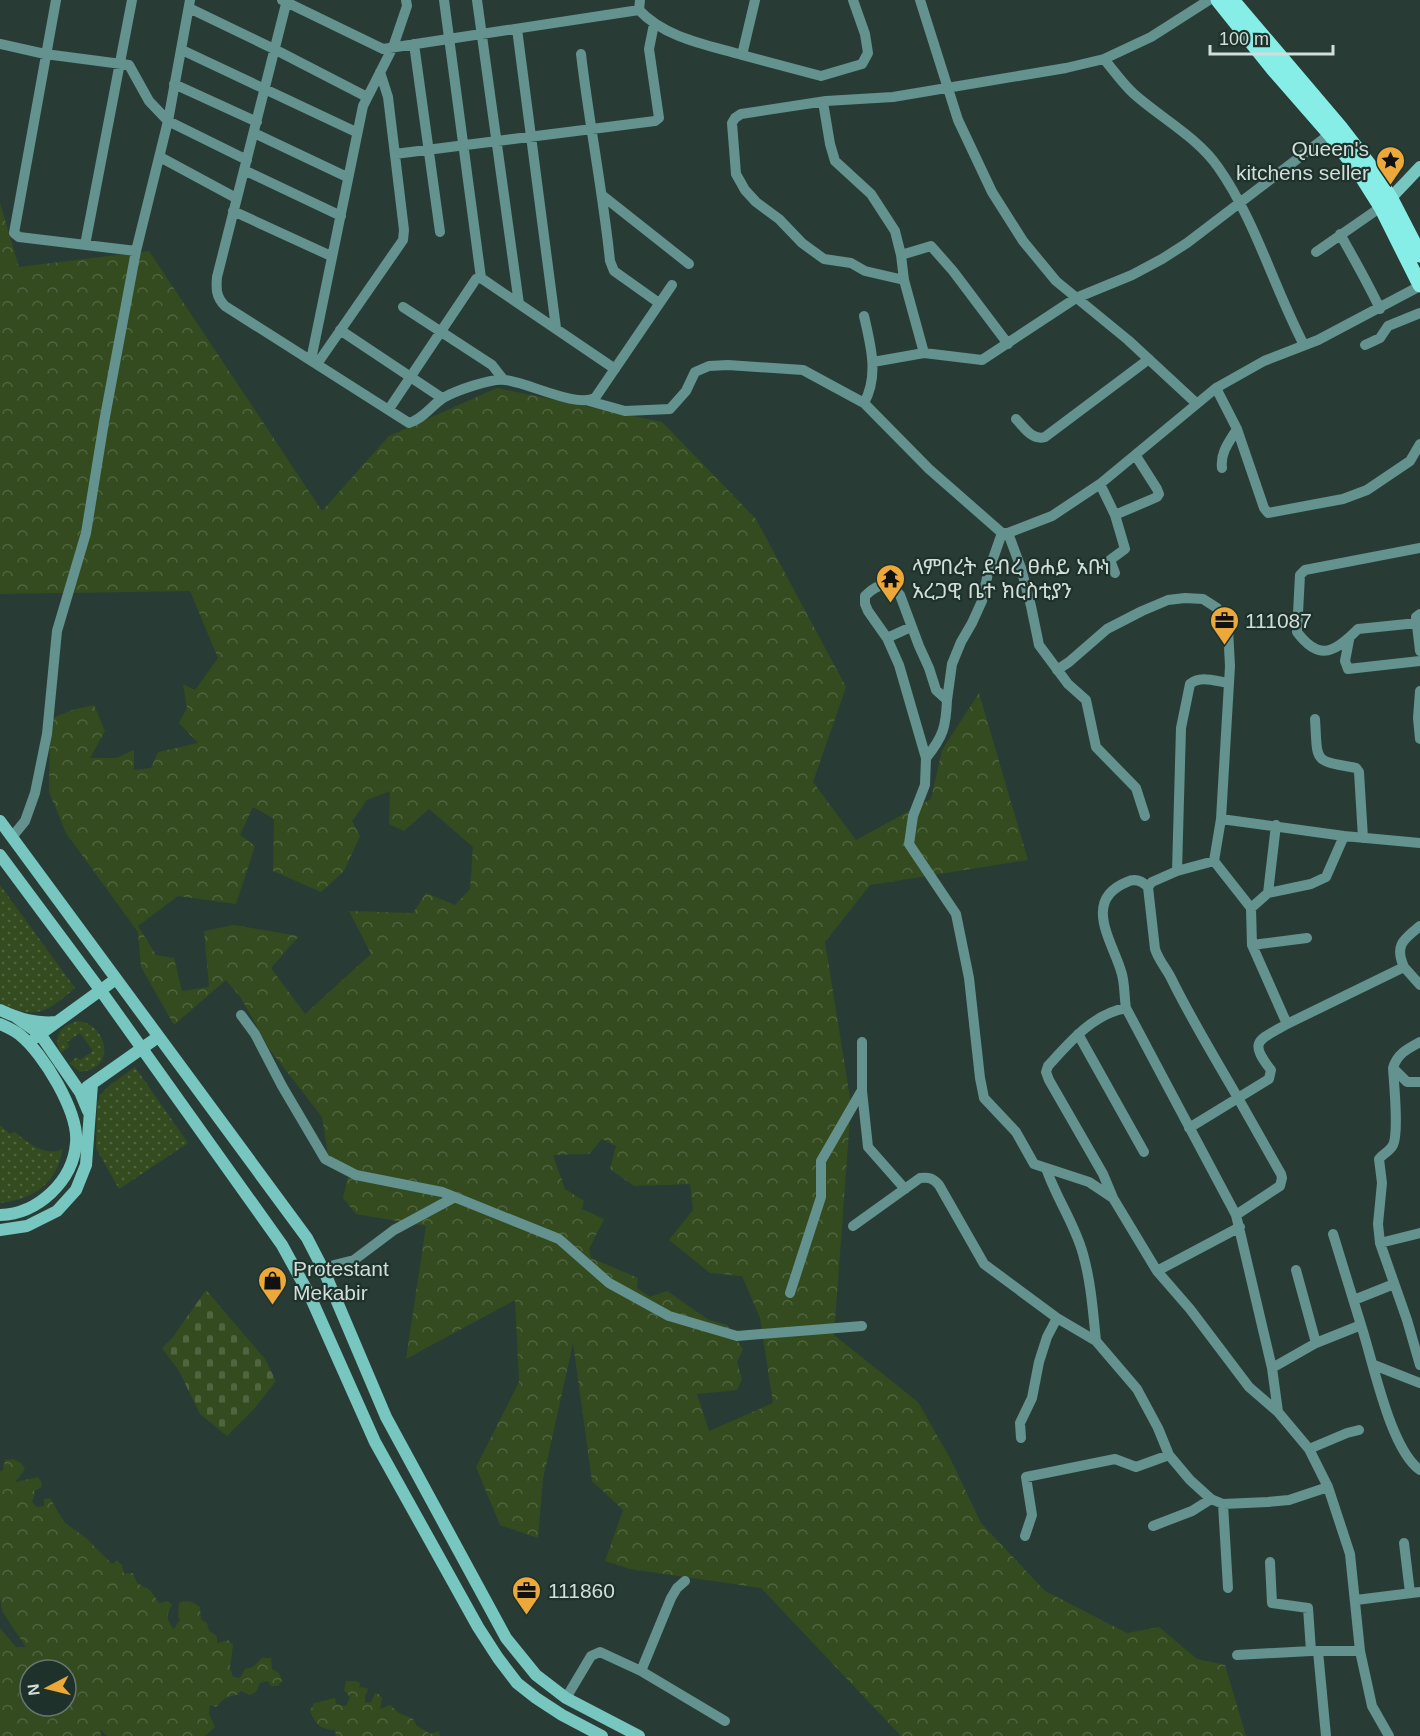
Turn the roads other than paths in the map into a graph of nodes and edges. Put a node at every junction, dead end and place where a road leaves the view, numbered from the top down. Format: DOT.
graph roads {
  1 [pos="56,0"];
  2 [pos="132,0"];
  3 [pos="406,0"];
  4 [pos="444,0"];
  5 [pos="477,0"];
  6 [pos="755,0"];
  7 [pos="853,0"];
  8 [pos="920,0"];
  9 [pos="1209,0"];
  10 [pos="1218,0"];
  11 [pos="1232,0"];
  12 [pos="285,1"];
  13 [pos="189,4"];
  14 [pos="640,5"];
  15 [pos="654,24"];
  16 [pos="517,29"];
  17 [pos="483,34"];
  18 [pos="448,39"];
  19 [pos="0,44"];
  20 [pos="414,44"];
  21 [pos="393,47"];
  22 [pos="274,49"];
  23 [pos="182,50"];
  24 [pos="45,54"];
  25 [pos="581,54"];
  26 [pos="742,55"];
  27 [pos="1104,59"];
  28 [pos="119,63"];
  29 [pos="380,72"];
  30 [pos="174,84"];
  31 [pos="948,87"];
  32 [pos="266,89"];
  33 [pos="367,97"];
  34 [pos="823,102"];
  35 [pos="168,121"];
  36 [pos="255,127"];
  37 [pos="590,129"];
  38 [pos="356,132"];
  39 [pos="1330,134"];
  40 [pos="532,137"];
  41 [pos="497,141"];
  42 [pos="463,146"];
  43 [pos="429,150"];
  44 [pos="395,154"];
  45 [pos="160,157"];
  46 [pos="245,165"];
  47 [pos="1420,167"];
  48 [pos="347,177"];
  49 [pos="603,196"];
  50 [pos="236,198"];
  51 [pos="1239,203"];
  52 [pos="1386,203"];
  53 [pos="233,211"];
  54 [pos="341,216"];
  55 [pos="440,232"];
  56 [pos="1340,234"];
  57 [pos="85,245"];
  58 [pos="136,251"];
  59 [pos="1316,252"];
  60 [pos="901,255"];
  61 [pos="1420,255"];
  62 [pos="331,256"];
  63 [pos="689,264"];
  64 [pos="481,279"];
  65 [pos="904,280"];
  66 [pos="672,285"];
  67 [pos="1420,286"];
  68 [pos="1076,298"];
  69 [pos="659,303"];
  70 [pos="519,304"];
  71 [pos="403,308"];
  72 [pos="1380,309"];
  73 [pos="1420,313"];
  74 [pos="864,316"];
  75 [pos="556,328"];
  76 [pos="340,330"];
  77 [pos="440,332"];
  78 [pos="1008,344"];
  79 [pos="1304,345"];
  80 [pos="1365,345"];
  81 [pos="924,353"];
  82 [pos="1149,359"];
  83 [pos="314,362"];
  84 [pos="873,362"];
  85 [pos="615,369"];
  86 [pos="410,377"];
  87 [pos="503,379"];
  88 [pos="1216,388"];
  89 [pos="442,399"];
  90 [pos="589,401"];
  91 [pos="1196,403"];
  92 [pos="864,404"];
  93 [pos="389,409"];
  94 [pos="1016,419"];
  95 [pos="1237,429"];
  96 [pos="1420,444"];
  97 [pos="1136,456"];
  98 [pos="1221,468"];
  99 [pos="1100,484"];
  100 [pos="1115,515"];
  101 [pos="1005,533"];
  102 [pos="1420,548"];
  103 [pos="1115,573"];
  104 [pos="1418,618"];
  105 [pos="911,627"];
  106 [pos="1419,635"];
  107 [pos="887,638"];
  108 [pos="1349,640"];
  109 [pos="1420,651"];
  110 [pos="1420,661"];
  111 [pos="1057,670"];
  112 [pos="1228,683"];
  113 [pos="1420,691"];
  114 [pos="947,700"];
  115 [pos="1315,719"];
  116 [pos="1420,740"];
  117 [pos="926,758"];
  118 [pos="1145,816"];
  119 [pos="1221,819"];
  120 [pos="0,821"];
  121 [pos="1276,825"];
  122 [pos="1344,836"];
  123 [pos="12,837"];
  124 [pos="1363,838"];
  125 [pos="1420,843"];
  126 [pos="0,855"];
  127 [pos="1214,861"];
  128 [pos="1177,871"];
  129 [pos="1148,887"];
  130 [pos="1268,893"];
  131 [pos="1251,908"];
  132 [pos="1420,926"];
  133 [pos="1307,938"];
  134 [pos="1252,945"];
  135 [pos="1404,967"];
  136 [pos="116,979"];
  137 [pos="1420,985"];
  138 [pos="101,991"];
  139 [pos="1126,1008"];
  140 [pos="0,1010"];
  141 [pos="241,1015"];
  142 [pos="16,1017"];
  143 [pos="58,1022"];
  144 [pos="0,1024"];
  145 [pos="1287,1024"];
  146 [pos="40,1034"];
  147 [pos="1078,1034"];
  148 [pos="158,1037"];
  149 [pos="862,1041"];
  150 [pos="1420,1042"];
  151 [pos="28,1043"];
  152 [pos="142,1050"];
  153 [pos="1393,1068"];
  154 [pos="1420,1082"];
  155 [pos="92,1084"];
  156 [pos="862,1090"];
  157 [pos="80,1092"];
  158 [pos="1238,1098"];
  159 [pos="66,1102"];
  160 [pos="213,1112"];
  161 [pos="89,1115"];
  162 [pos="195,1124"];
  163 [pos="1189,1128"];
  164 [pos="1144,1152"];
  165 [pos="1046,1168"];
  166 [pos="905,1189"];
  167 [pos="455,1197"];
  168 [pos="1113,1198"];
  169 [pos="0,1215"];
  170 [pos="1236,1215"];
  171 [pos="853,1226"];
  172 [pos="1240,1227"];
  173 [pos="0,1230"];
  174 [pos="1420,1233"];
  175 [pos="1333,1234"];
  176 [pos="1380,1243"];
  177 [pos="322,1268"];
  178 [pos="1296,1270"];
  179 [pos="1157,1271"];
  180 [pos="1394,1284"];
  181 [pos="790,1293"];
  182 [pos="1353,1300"];
  183 [pos="1057,1318"];
  184 [pos="1362,1325"];
  185 [pos="862,1326"];
  186 [pos="1096,1341"];
  187 [pos="1316,1343"];
  188 [pos="1374,1365"];
  189 [pos="1420,1365"];
  190 [pos="1272,1368"];
  191 [pos="1420,1383"];
  192 [pos="1278,1412"];
  193 [pos="1359,1430"];
  194 [pos="1021,1438"];
  195 [pos="1309,1449"];
  196 [pos="1170,1455"];
  197 [pos="1420,1470"];
  198 [pos="1328,1487"];
  199 [pos="1210,1499"];
  200 [pos="1223,1504"];
  201 [pos="1152,1526"];
  202 [pos="1025,1536"];
  203 [pos="1404,1543"];
  204 [pos="1270,1562"];
  205 [pos="686,1581"];
  206 [pos="1228,1588"];
  207 [pos="1415,1592"];
  208 [pos="1356,1600"];
  209 [pos="1315,1651"];
  210 [pos="1360,1651"];
  211 [pos="1237,1655"];
  212 [pos="641,1671"];
  213 [pos="566,1698"];
  214 [pos="725,1721"];
  215 [pos="614,1724"];
  216 [pos="602,1736"];
  217 [pos="608,1736"];
  218 [pos="639,1736"];
  219 [pos="1326,1736"];
  220 [pos="1389,1736"];
  1 -- 24 [label="street"];
  2 -- 28 [label="street"];
  3 -- 21 [label="street"];
  4 -- 18 [label="street"];
  5 -- 17 [label="street"];
  6 -- 26 [label="street"];
  7 -- 26 [label="street"];
  8 -- 31 [label="street"];
  9 -- 27 [label="street"];
  10 -- 39 [label="main road"];
  11 -- 52 [label="main road"];
  12 -- 21 [label="street"];
  12 -- 22 [label="street"];
  13 -- 22 [label="street"];
  13 -- 23 [label="street"];
  14 -- 15 [label="street"];
  14 -- 16 [label="street"];
  15 -- 26 [label="street"];
  15 -- 37 [label="street"];
  16 -- 17 [label="street"];
  16 -- 40 [label="street"];
  17 -- 18 [label="street"];
  17 -- 41 [label="street"];
  18 -- 20 [label="street"];
  18 -- 42 [label="street"];
  19 -- 24 [label="street"];
  20 -- 21 [label="street"];
  20 -- 43 [label="street"];
  21 -- 29 [label="street"];
  22 -- 32 [label="street"];
  22 -- 33 [label="street"];
  23 -- 30 [label="street"];
  23 -- 32 [label="street"];
  24 -- 28 [label="street"];
  24 -- 57 [label="street"];
  25 -- 37 [label="street"];
  27 -- 31 [label="street"];
  27 -- 51 [label="street"];
  28 -- 35 [label="street"];
  28 -- 57 [label="street"];
  29 -- 33 [label="street"];
  29 -- 44 [label="street"];
  30 -- 35 [label="street"];
  30 -- 36 [label="street"];
  31 -- 34 [label="street"];
  31 -- 68 [label="street"];
  32 -- 36 [label="street"];
  32 -- 38 [label="street"];
  33 -- 38 [label="street"];
  34 -- 60 [label="street"];
  34 -- 65 [label="street"];
  35 -- 45 [label="street"];
  35 -- 46 [label="street"];
  36 -- 46 [label="street"];
  36 -- 48 [label="street"];
  37 -- 40 [label="street"];
  37 -- 49 [label="street"];
  38 -- 48 [label="street"];
  39 -- 51 [label="street"];
  39 -- 52 [label="main road"];
  40 -- 41 [label="street"];
  40 -- 75 [label="street"];
  41 -- 42 [label="street"];
  41 -- 70 [label="street"];
  42 -- 43 [label="street"];
  42 -- 64 [label="street"];
  43 -- 44 [label="street"];
  43 -- 55 [label="street"];
  44 -- 76 [label="street"];
  45 -- 50 [label="street"];
  45 -- 58 [label="street"];
  46 -- 50 [label="street"];
  46 -- 54 [label="street"];
  47 -- 52 [label="main road"];
  48 -- 54 [label="street"];
  49 -- 63 [label="street"];
  49 -- 69 [label="street"];
  50 -- 53 [label="street"];
  51 -- 68 [label="street"];
  51 -- 79 [label="street"];
  52 -- 56 [label="street"];
  52 -- 61 [label="main road"];
  52 -- 67 [label="main road"];
  53 -- 62 [label="street"];
  53 -- 83 [label="street"];
  54 -- 62 [label="street"];
  56 -- 59 [label="street"];
  56 -- 72 [label="street"];
  57 -- 58 [label="street"];
  58 -- 123 [label="street"];
  60 -- 65 [label="street"];
  60 -- 78 [label="street"];
  62 -- 83 [label="street"];
  64 -- 70 [label="street"];
  64 -- 77 [label="street"];
  65 -- 81 [label="street"];
  66 -- 69 [label="street"];
  67 -- 72 [label="street"];
  68 -- 78 [label="street"];
  68 -- 82 [label="street"];
  69 -- 85 [label="street"];
  70 -- 75 [label="street"];
  71 -- 77 [label="street"];
  72 -- 79 [label="street"];
  73 -- 80 [label="street"];
  74 -- 84 [label="street"];
  75 -- 85 [label="street"];
  76 -- 83 [label="street"];
  76 -- 86 [label="street"];
  77 -- 86 [label="street"];
  77 -- 87 [label="street"];
  78 -- 81 [label="street"];
  79 -- 88 [label="street"];
  81 -- 84 [label="street"];
  82 -- 91 [label="street"];
  82 -- 94 [label="street"];
  83 -- 93 [label="street"];
  84 -- 92 [label="street"];
  85 -- 90 [label="street"];
  86 -- 89 [label="street"];
  86 -- 93 [label="street"];
  87 -- 89 [label="street"];
  87 -- 90 [label="street"];
  88 -- 91 [label="street"];
  88 -- 95 [label="street"];
  89 -- 93 [label="street"];
  90 -- 92 [label="street"];
  91 -- 97 [label="street"];
  92 -- 101 [label="street"];
  95 -- 96 [label="street"];
  95 -- 98 [label="street"];
  97 -- 99 [label="street"];
  97 -- 100 [label="street"];
  99 -- 100 [label="street"];
  99 -- 101 [label="street"];
  100 -- 103 [label="street"];
  101 -- 111 [label="street"];
  101 -- 114 [label="street"];
  102 -- 108 [label="street"];
  104 -- 106 [label="street"];
  104 -- 108 [label="street"];
  105 -- 107 [label="street"];
  105 -- 107 [label="street"];
  105 -- 114 [label="street"];
  106 -- 109 [label="street"];
  107 -- 117 [label="street"];
  108 -- 110 [label="street"];
  111 -- 112 [label="street"];
  111 -- 118 [label="street"];
  112 -- 119 [label="street"];
  112 -- 128 [label="street"];
  113 -- 116 [label="street"];
  114 -- 117 [label="street"];
  115 -- 124 [label="street"];
  117 -- 165 [label="street"];
  119 -- 121 [label="street"];
  119 -- 127 [label="street"];
  120 -- 123 [label="main road"];
  121 -- 122 [label="street"];
  121 -- 130 [label="street"];
  122 -- 124 [label="street"];
  122 -- 130 [label="street"];
  123 -- 136 [label="main road"];
  124 -- 125 [label="street"];
  126 -- 138 [label="main road"];
  127 -- 128 [label="street"];
  127 -- 131 [label="street"];
  128 -- 129 [label="street"];
  129 -- 139 [label="street"];
  129 -- 158 [label="street"];
  130 -- 131 [label="street"];
  131 -- 134 [label="street"];
  132 -- 135 [label="street"];
  133 -- 134 [label="street"];
  134 -- 145 [label="street"];
  135 -- 137 [label="street"];
  135 -- 145 [label="street"];
  136 -- 138 [label="main road"];
  136 -- 148 [label="main road"];
  138 -- 143 [label="main road"];
  138 -- 152 [label="main road"];
  139 -- 147 [label="street"];
  139 -- 163 [label="street"];
  140 -- 142 [label="main road"];
  141 -- 167 [label="street"];
  142 -- 143 [label="main road"];
  142 -- 146 [label="main road"];
  143 -- 146 [label="main road"];
  144 -- 151 [label="main road"];
  145 -- 158 [label="street"];
  146 -- 151 [label="main road"];
  146 -- 157 [label="main road"];
  147 -- 164 [label="street"];
  147 -- 168 [label="street"];
  148 -- 152 [label="main road"];
  148 -- 160 [label="main road"];
  149 -- 156 [label="street"];
  150 -- 153 [label="street"];
  151 -- 159 [label="main road"];
  152 -- 155 [label="main road"];
  152 -- 162 [label="main road"];
  153 -- 154 [label="street"];
  153 -- 176 [label="street"];
  155 -- 157 [label="main road"];
  155 -- 161 [label="main road"];
  156 -- 166 [label="street"];
  156 -- 181 [label="street"];
  157 -- 159 [label="main road"];
  157 -- 161 [label="main road"];
  158 -- 163 [label="street"];
  158 -- 170 [label="street"];
  159 -- 169 [label="main road"];
  160 -- 162 [label="main road"];
  160 -- 177 [label="main road"];
  161 -- 173 [label="main road"];
  162 -- 216 [label="main road"];
  163 -- 170 [label="street"];
  165 -- 168 [label="street"];
  165 -- 186 [label="street"];
  166 -- 171 [label="street"];
  166 -- 183 [label="street"];
  167 -- 177 [label="street"];
  167 -- 185 [label="street"];
  168 -- 179 [label="street"];
  170 -- 172 [label="street"];
  172 -- 179 [label="street"];
  172 -- 190 [label="street"];
  174 -- 176 [label="street"];
  175 -- 182 [label="street"];
  176 -- 180 [label="street"];
  177 -- 213 [label="main road"];
  178 -- 187 [label="street"];
  179 -- 192 [label="street"];
  180 -- 182 [label="street"];
  180 -- 189 [label="street"];
  182 -- 184 [label="street"];
  183 -- 186 [label="street"];
  183 -- 194 [label="street"];
  184 -- 187 [label="street"];
  184 -- 188 [label="street"];
  186 -- 196 [label="street"];
  187 -- 190 [label="street"];
  188 -- 191 [label="street"];
  188 -- 197 [label="street"];
  190 -- 192 [label="street"];
  192 -- 195 [label="street"];
  193 -- 195 [label="street"];
  195 -- 198 [label="street"];
  196 -- 199 [label="street"];
  196 -- 202 [label="street"];
  198 -- 200 [label="street"];
  198 -- 208 [label="street"];
  199 -- 200 [label="street"];
  199 -- 201 [label="street"];
  200 -- 206 [label="street"];
  203 -- 207 [label="street"];
  204 -- 209 [label="street"];
  205 -- 212 [label="street"];
  207 -- 208 [label="street"];
  208 -- 210 [label="street"];
  209 -- 210 [label="street"];
  209 -- 211 [label="street"];
  209 -- 219 [label="street"];
  210 -- 220 [label="street"];
  212 -- 213 [label="street"];
  212 -- 214 [label="street"];
  213 -- 215 [label="main road"];
  215 -- 217 [label="main road"];
  215 -- 218 [label="main road"];
}
